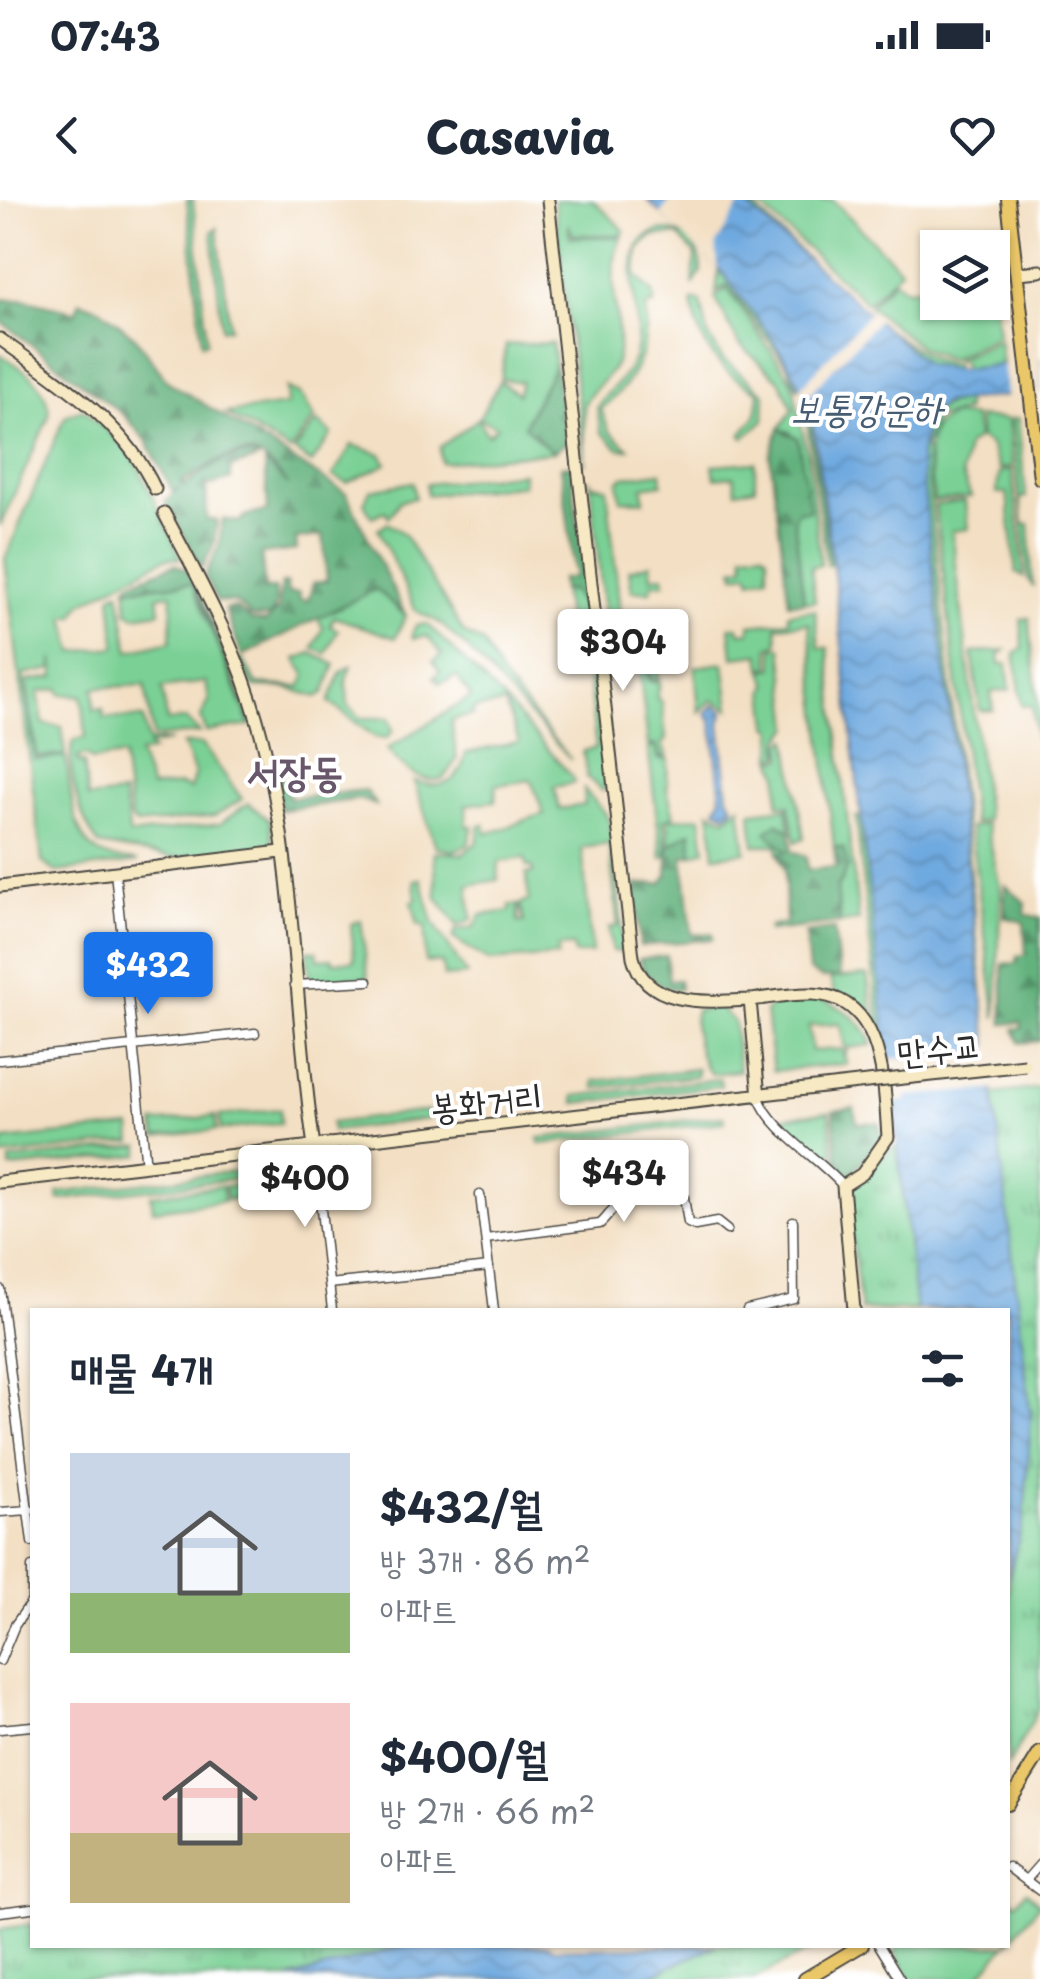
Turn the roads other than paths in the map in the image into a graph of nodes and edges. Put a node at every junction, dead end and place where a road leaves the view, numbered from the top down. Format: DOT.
graph roads {
  1 [pos="548,200"];
  2 [pos="1008,200"];
  3 [pos="1040,271"];
  4 [pos="1017,273"];
  5 [pos="0,339"];
  6 [pos="1040,478"];
  7 [pos="155,489"];
  8 [pos="164,512"];
  9 [pos="281,852"];
  10 [pos="116,872"];
  11 [pos="0,886"];
  12 [pos="368,981"];
  13 [pos="296,985"];
  14 [pos="750,1000"];
  15 [pos="255,1034"];
  16 [pos="132,1048"];
  17 [pos="0,1060"];
  18 [pos="1040,1064"];
  19 [pos="858,1084"];
  20 [pos="759,1097"];
  21 [pos="314,1146"];
  22 [pos="146,1166"];
  23 [pos="0,1182"];
  24 [pos="843,1186"];
  25 [pos="480,1195"];
  26 [pos="793,1221"];
  27 [pos="727,1230"];
  28 [pos="486,1239"];
  29 [pos="489,1267"];
  30 [pos="330,1284"];
  31 [pos="0,1289"];
  32 [pos="332,1308"];
  33 [pos="494,1308"];
  34 [pos="761,1308"];
  35 [pos="854,1308"];
  36 [pos="29,1485"];
  37 [pos="30,1510"];
  38 [pos="0,1512"];
  39 [pos="30,1604"];
  40 [pos="0,1662"];
  41 [pos="30,1726"];
  42 [pos="0,1730"];
  43 [pos="1040,1753"];
  44 [pos="1010,1801"];
  45 [pos="1040,1864"];
  46 [pos="1010,1868"];
  47 [pos="1026,1880"];
  48 [pos="1040,1891"];
  49 [pos="30,1908"];
  50 [pos="0,1912"];
  51 [pos="857,1948"];
  52 [pos="882,1948"];
  53 [pos="805,1979"];
  54 [pos="900,1979"];
  1 -- 14 [label="street"];
  2 -- 4 [label="main road"];
  3 -- 4 [label="street"];
  4 -- 6 [label="main road"];
  5 -- 7 [label="street"];
  8 -- 9 [label="street"];
  9 -- 10 [label="street"];
  9 -- 13 [label="street"];
  10 -- 11 [label="street"];
  10 -- 16 [label="street"];
  12 -- 13 [label="street"];
  13 -- 21 [label="street"];
  14 -- 20 [label="street"];
  14 -- 24 [label="street"];
  15 -- 16 [label="street"];
  16 -- 17 [label="street"];
  16 -- 22 [label="street"];
  18 -- 19 [label="street, 만수교, bridge"];
  19 -- 20 [label="street, 봉화거리"];
  20 -- 21 [label="street, 봉화거리"];
  20 -- 24 [label="street"];
  21 -- 22 [label="street, 봉화거리"];
  21 -- 30 [label="street"];
  22 -- 23 [label="street, 봉화거리"];
  24 -- 35 [label="street"];
  25 -- 28 [label="street"];
  26 -- 34 [label="street"];
  27 -- 28 [label="street"];
  28 -- 29 [label="street"];
  29 -- 30 [label="street"];
  29 -- 33 [label="street"];
  30 -- 32 [label="street"];
  31 -- 36 [label="street"];
  36 -- 37 [label="street"];
  37 -- 38 [label="street"];
  39 -- 40 [label="street"];
  41 -- 42 [label="street"];
  43 -- 44 [label="main road"];
  45 -- 47 [label="street"];
  46 -- 47 [label="street"];
  47 -- 48 [label="street"];
  49 -- 50 [label="street"];
  51 -- 53 [label="main road"];
  52 -- 54 [label="street"];
}
